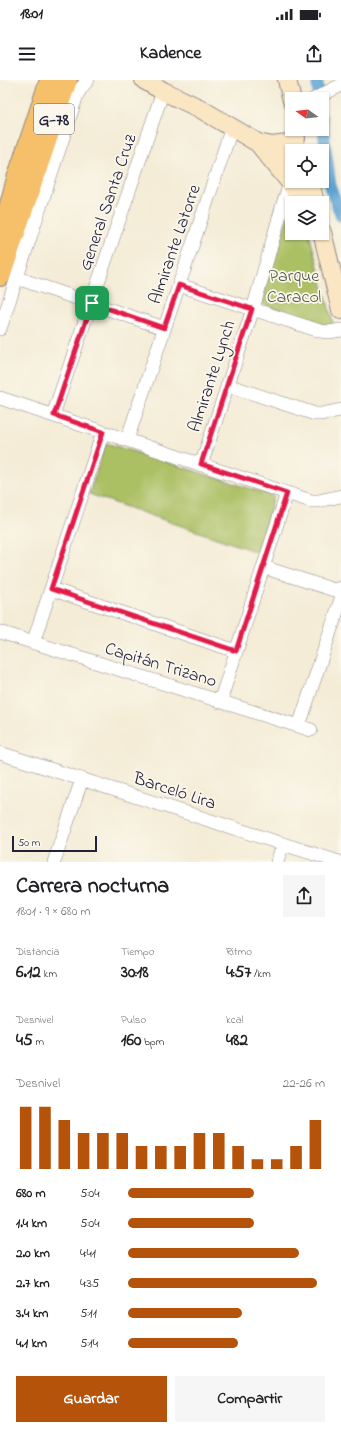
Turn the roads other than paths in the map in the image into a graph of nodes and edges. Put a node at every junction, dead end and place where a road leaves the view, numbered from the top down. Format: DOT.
graph roads {
  1 [pos="88,80"];
  2 [pos="144,80"];
  3 [pos="287,80"];
  4 [pos="54,81"];
  5 [pos="163,85"];
  6 [pos="339,90"];
  7 [pos="290,92"];
  8 [pos="329,94"];
  9 [pos="232,127"];
  10 [pos="298,140"];
  11 [pos="265,145"];
  12 [pos="285,156"];
  13 [pos="285,164"];
  14 [pos="302,188"];
  15 [pos="321,240"];
  16 [pos="324,240"];
  17 [pos="0,241"];
  18 [pos="326,250"];
  19 [pos="8,277"];
  20 [pos="179,285"];
  21 [pos="92,303"];
  22 [pos="252,309"];
  23 [pos="341,310"];
  24 [pos="164,328"];
  25 [pos="0,329"];
  26 [pos="341,330"];
  27 [pos="227,386"];
  28 [pos="0,398"];
  29 [pos="341,410"];
  30 [pos="54,415"];
  31 [pos="103,432"];
  32 [pos="127,440"];
  33 [pos="201,464"];
  34 [pos="287,493"];
  35 [pos="341,496"];
  36 [pos="263,567"];
  37 [pos="341,588"];
  38 [pos="51,589"];
  39 [pos="341,599"];
  40 [pos="0,632"];
  41 [pos="33,643"];
  42 [pos="236,651"];
  43 [pos="220,702"];
  44 [pos="0,753"];
  45 [pos="82,779"];
  46 [pos="283,844"];
  47 [pos="54,862"];
  48 [pos="276,862"];
  49 [pos="339,862"];
  1 -- 19 [label="street"];
  2 -- 5 [label="main road"];
  3 -- 7 [label="main road"];
  4 -- 17 [label="main road, G-78"];
  4 -- 19 [label="main road, G-78"];
  5 -- 9 [label="main road"];
  5 -- 21 [label="street, General Santa Cruz"];
  6 -- 8 [label="street"];
  9 -- 11 [label="main road"];
  9 -- 20 [label="street, Almirante Latorre"];
  10 -- 11 [label="main road"];
  11 -- 12 [label="main road"];
  11 -- 13 [label="main road"];
  14 -- 22 [label="street, Almirante Lynch"];
  15 -- 18 [label="main road"];
  16 -- 18 [label="main road"];
  18 -- 23 [label="main road"];
  19 -- 21 [label="street"];
  19 -- 25 [label="street"];
  20 -- 22 [label="street"];
  20 -- 24 [label="street, Almirante Latorre"];
  21 -- 24 [label="street"];
  21 -- 30 [label="street, General Santa Cruz"];
  22 -- 26 [label="street"];
  22 -- 27 [label="street, Almirante Lynch"];
  24 -- 32 [label="street, Almirante Latorre"];
  27 -- 29 [label="street"];
  27 -- 33 [label="street, Almirante Lynch"];
  28 -- 30 [label="street"];
  30 -- 31 [label="street"];
  31 -- 32 [label="street"];
  31 -- 38 [label="street"];
  32 -- 33 [label="street"];
  33 -- 34 [label="street"];
  34 -- 35 [label="street"];
  34 -- 36 [label="street"];
  36 -- 37 [label="street"];
  36 -- 42 [label="street"];
  38 -- 41 [label="street"];
  38 -- 42 [label="street"];
  39 -- 43 [label="street, Capitán Trizano"];
  40 -- 41 [label="street, Capitán Trizano"];
  41 -- 43 [label="street, Capitán Trizano"];
  42 -- 43 [label="street"];
  44 -- 45 [label="street, Barceló Lira"];
  45 -- 46 [label="street, Barceló Lira"];
  45 -- 47 [label="street"];
  46 -- 48 [label="street"];
  46 -- 49 [label="street, Barceló Lira"];
}
